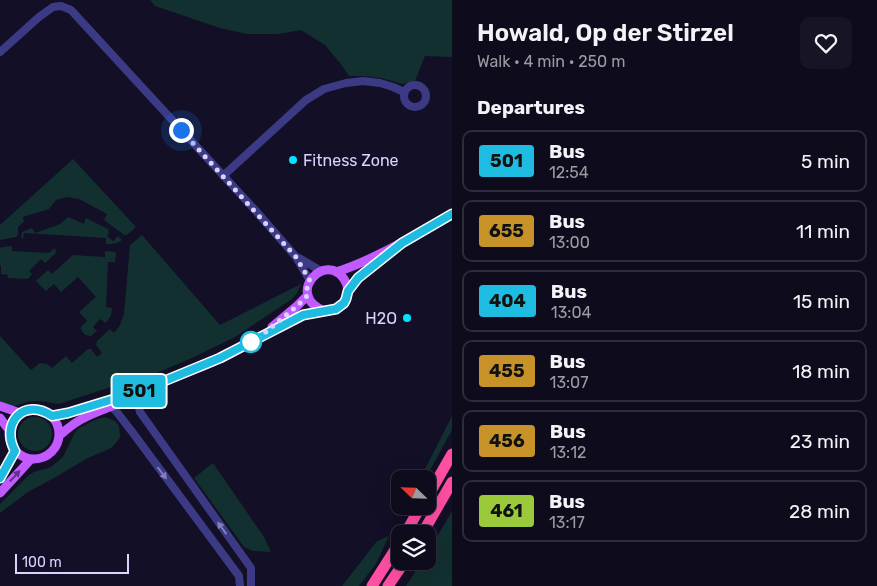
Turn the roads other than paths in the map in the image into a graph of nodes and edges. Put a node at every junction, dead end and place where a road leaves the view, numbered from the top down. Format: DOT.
graph roads {
  1 [pos="0,52"];
  2 [pos="404,92"];
  3 [pos="223,176"];
  4 [pos="452,214"];
  5 [pos="402,243"];
  6 [pos="296,257"];
  7 [pos="321,271"];
  8 [pos="336,272"];
  9 [pos="310,281"];
  10 [pos="348,291"];
  11 [pos="308,295"];
  12 [pos="324,311"];
  13 [pos="256,340"];
  14 [pos="145,389"];
  15 [pos="0,406"];
  16 [pos="111,407"];
  17 [pos="20,413"];
  18 [pos="52,416"];
  19 [pos="0,418"];
  20 [pos="148,424"];
  21 [pos="9,430"];
  22 [pos="133,434"];
  23 [pos="60,435"];
  24 [pos="157,437"];
  25 [pos="143,447"];
  26 [pos="15,451"];
  27 [pos="452,454"];
  28 [pos="31,459"];
  29 [pos="0,478"];
  30 [pos="436,482"];
  31 [pos="452,482"];
  32 [pos="0,493"];
  33 [pos="200,497"];
  34 [pos="186,506"];
  35 [pos="427,525"];
  36 [pos="391,556"];
  37 [pos="251,568"];
  38 [pos="399,570"];
  39 [pos="401,570"];
  40 [pos="239,576"];
  41 [pos="240,586"];
  42 [pos="251,586"];
  43 [pos="372,586"];
  44 [pos="388,586"];
  45 [pos="392,586"];
  1 -- 3 [label="street"];
  2 -- 3 [label="street"];
  3 -- 6 [label="street"];
  4 -- 5 [label="main road"];
  5 -- 8 [label="main road"];
  5 -- 10 [label="main road"];
  6 -- 7 [label="street"];
  6 -- 9 [label="street"];
  7 -- 8 [label="main road"];
  7 -- 9 [label="main road"];
  8 -- 10 [label="main road"];
  9 -- 11 [label="main road"];
  10 -- 12 [label="main road"];
  11 -- 12 [label="main road"];
  11 -- 13 [label="main road"];
  12 -- 13 [label="main road"];
  13 -- 14 [label="main road"];
  14 -- 16 [label="main road"];
  14 -- 18 [label="main road"];
  14 -- 20 [label="street"];
  15 -- 17 [label="main road"];
  16 -- 22 [label="street"];
  16 -- 23 [label="main road"];
  17 -- 18 [label="main road"];
  17 -- 21 [label="main road"];
  18 -- 23 [label="main road"];
  19 -- 21 [label="main road"];
  20 -- 22 [label="street"];
  20 -- 24 [label="street"];
  21 -- 26 [label="main road"];
  22 -- 25 [label="street"];
  23 -- 28 [label="main road"];
  24 -- 25 [label="street"];
  24 -- 33 [label="street"];
  25 -- 34 [label="street, one-way"];
  26 -- 28 [label="main road"];
  26 -- 29 [label="main road"];
  27 -- 30 [label="highway"];
  32 -- 28 [label="main road, one-way"];
  31 -- 35 [label="highway"];
  33 -- 34 [label="street"];
  37 -- 33 [label="street, one-way"];
  34 -- 40 [label="street"];
  36 -- 43 [label="highway"];
  37 -- 40 [label="street"];
  37 -- 42 [label="street"];
  38 -- 44 [label="highway"];
  39 -- 45 [label="highway"];
  40 -- 41 [label="street"];
}
